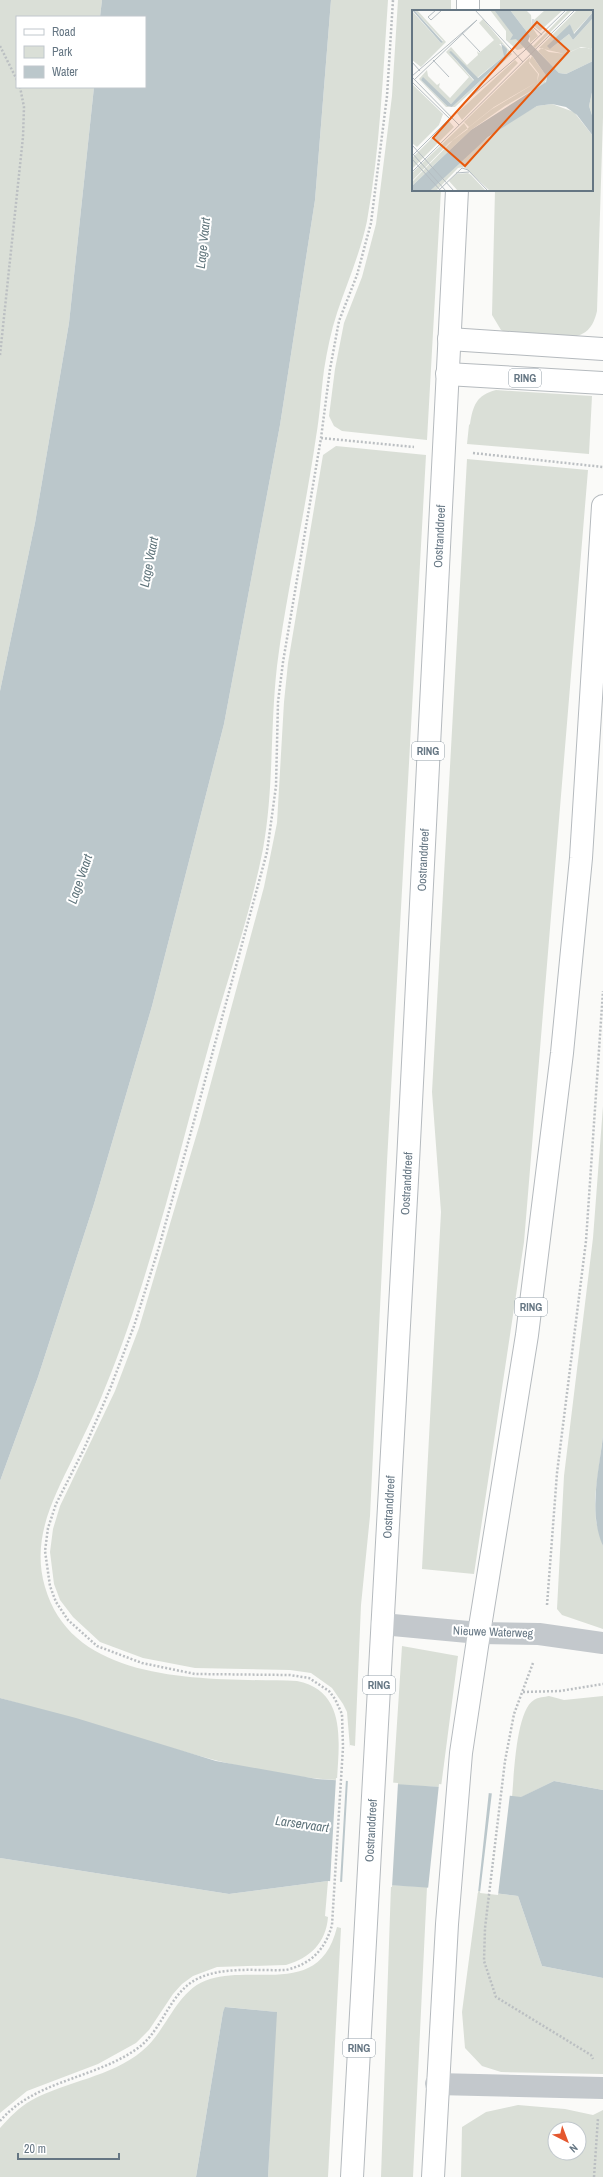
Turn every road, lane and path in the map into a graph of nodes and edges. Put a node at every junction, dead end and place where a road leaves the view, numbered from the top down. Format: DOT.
graph roads {
  1 [pos="393,0"];
  2 [pos="0,46"];
  3 [pos="16,78"];
  4 [pos="20,88"];
  5 [pos="458,191"];
  6 [pos="449,339"];
  7 [pos="603,349"];
  8 [pos="0,355"];
  9 [pos="447,374"];
  10 [pos="603,383"];
  11 [pos="603,506"];
  12 [pos="603,991"];
  13 [pos="382,1624"];
  14 [pos="479,1633"];
  15 [pos="539,1634"];
  16 [pos="603,1643"];
  17 [pos="603,1684"];
  18 [pos="523,1692"];
  19 [pos="593,2061"];
  20 [pos="436,2084"];
  21 [pos="603,2088"];
  22 [pos="599,2115"];
  23 [pos="0,2121"];
  24 [pos="352,2177"];
  25 [pos="433,2177"];
  26 [pos="594,2177"];
  1 -- 23 [label="path"];
  2 -- 3 [label="path"];
  4 -- 8 [label="path"];
  5 -- 6 [label="main road, Oostranddreef / RING"];
  6 -- 7 [label="main road"];
  6 -- 9 [label="main road, Oostranddreef / RING"];
  9 -- 10 [label="main road, RING"];
  9 -- 13 [label="main road, Oostranddreef / RING"];
  11 -- 14 [label="main road, RING"];
  12 -- 15 [label="path"];
  13 -- 14 [label="street, Nieuwe Waterweg"];
  13 -- 24 [label="main road, Oostranddreef / RING"];
  14 -- 15 [label="street, Nieuwe Waterweg"];
  14 -- 20 [label="main road, RING"];
  15 -- 16 [label="street, Nieuwe Waterweg"];
  15 -- 18 [label="path"];
  17 -- 18 [label="path"];
  18 -- 19 [label="path"];
  20 -- 21 [label="street"];
  20 -- 25 [label="main road, RING"];
  22 -- 26 [label="path"];
}
